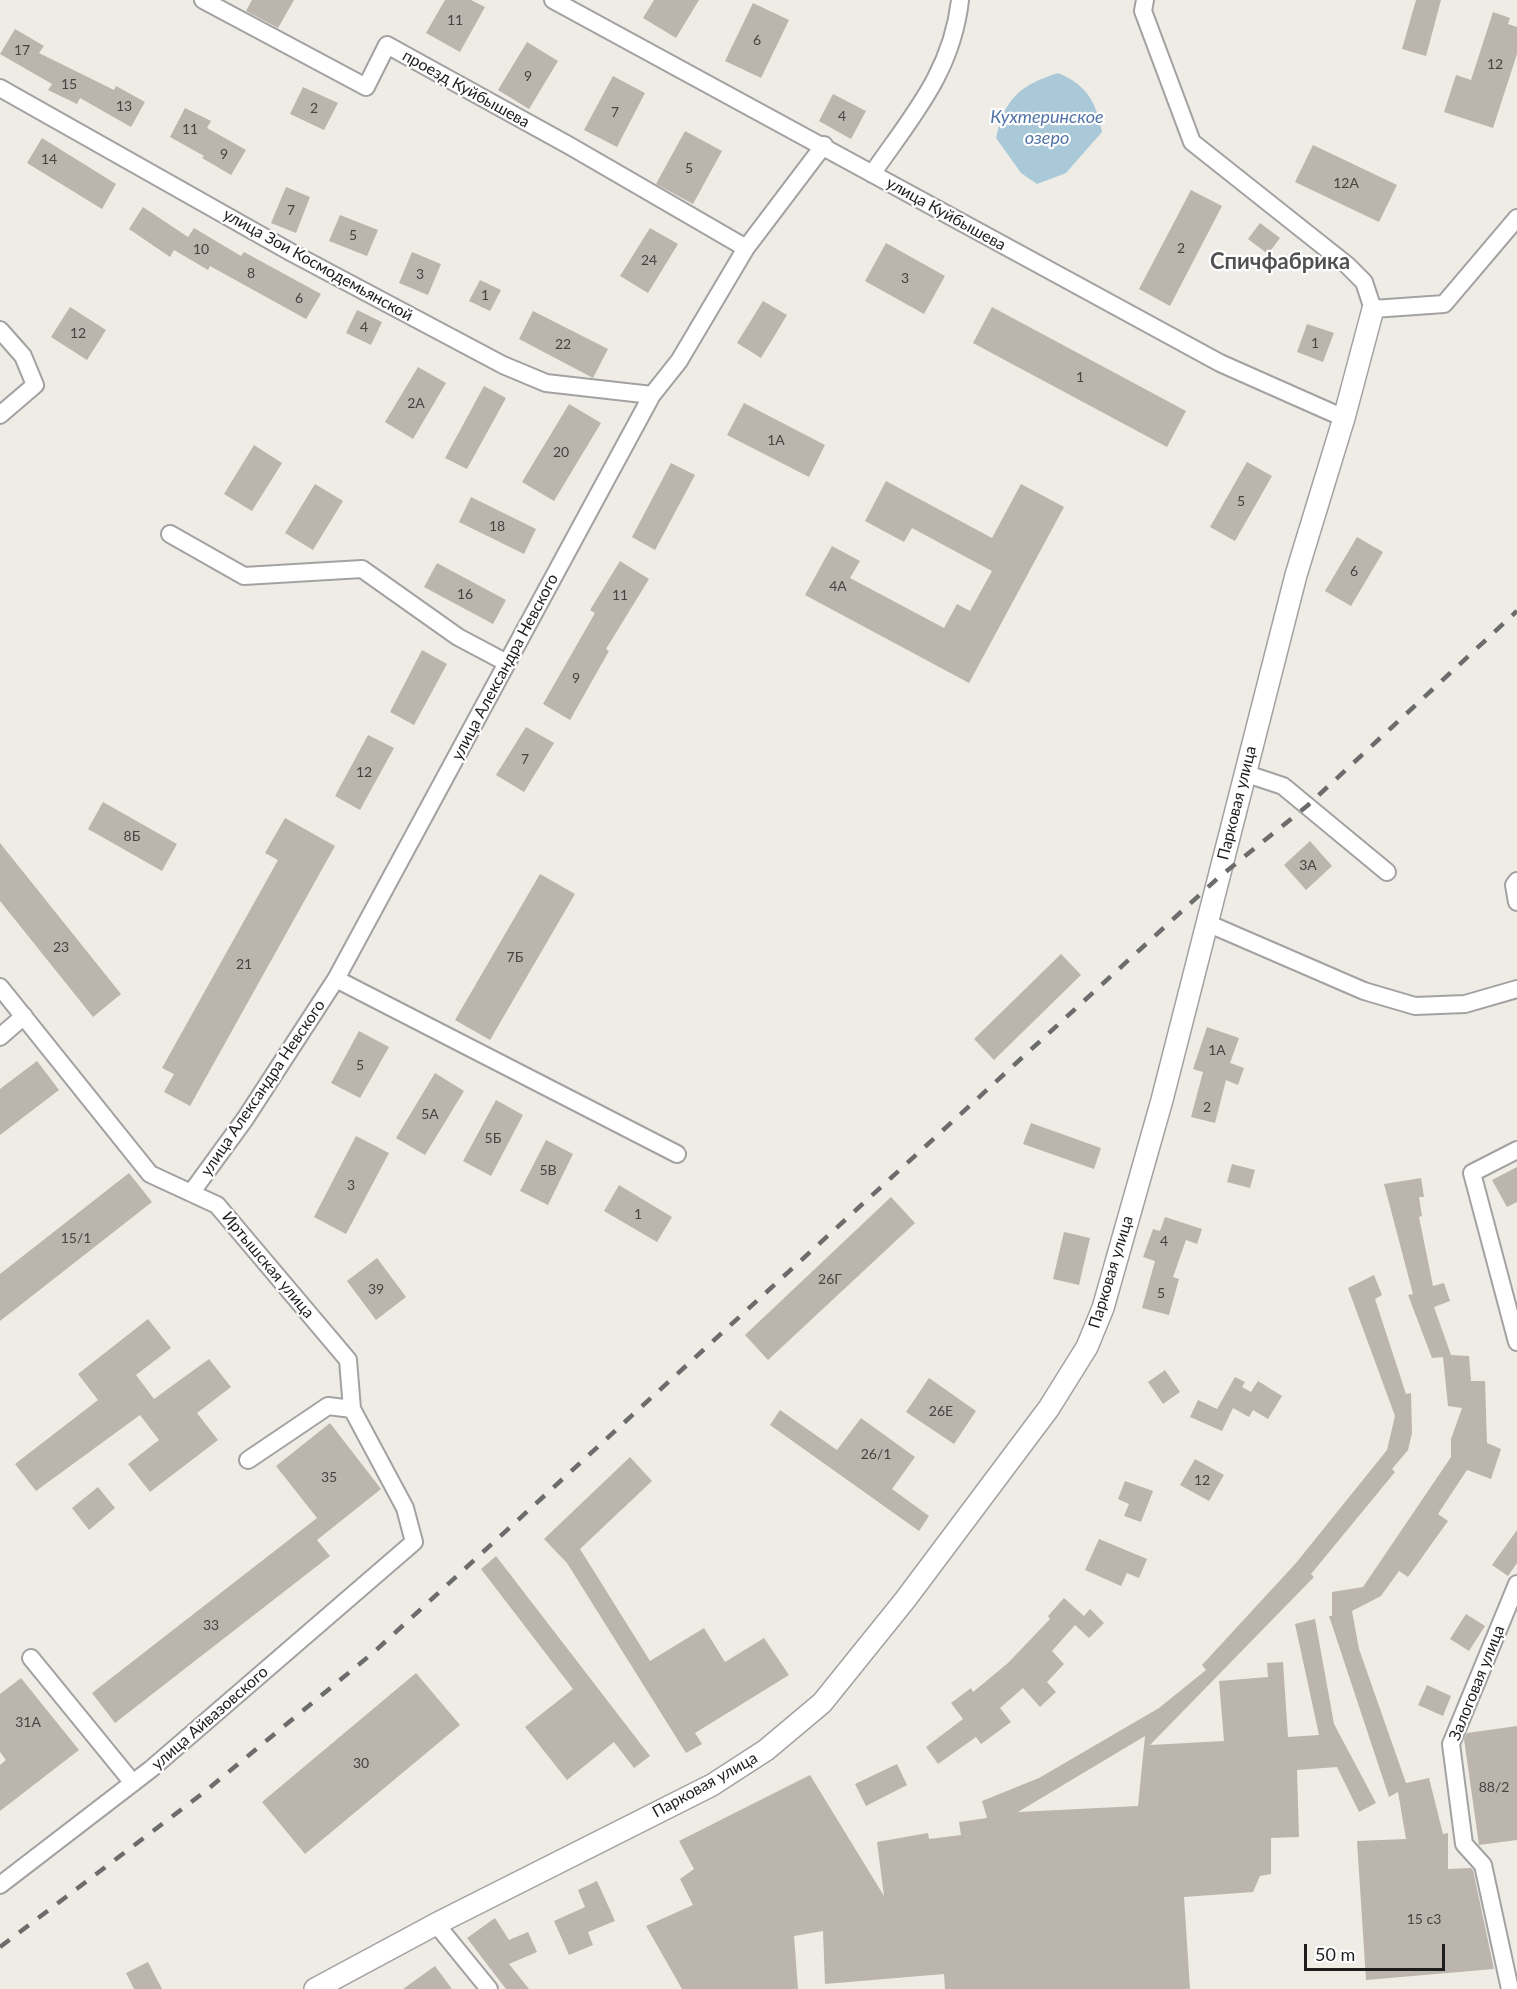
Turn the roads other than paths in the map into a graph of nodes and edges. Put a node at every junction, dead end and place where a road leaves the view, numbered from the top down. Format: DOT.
graph roads {
  1 [pos="203,0"];
  2 [pos="553,0"];
  3 [pos="960,0"];
  4 [pos="1145,0"];
  5 [pos="0,88"];
  6 [pos="824,145"];
  7 [pos="872,174"];
  8 [pos="1517,218"];
  9 [pos="746,248"];
  10 [pos="1373,309"];
  11 [pos="0,330"];
  12 [pos="652,395"];
  13 [pos="0,415"];
  14 [pos="1344,418"];
  15 [pos="170,534"];
  16 [pos="507,663"];
  17 [pos="1244,773"];
  18 [pos="1387,872"];
  19 [pos="1517,881"];
  20 [pos="1517,902"];
  21 [pos="1207,923"];
  22 [pos="336,979"];
  23 [pos="0,987"];
  24 [pos="1517,989"];
  25 [pos="24,1016"];
  26 [pos="0,1037"];
  27 [pos="1517,1150"];
  28 [pos="676,1154"];
  29 [pos="191,1193"];
  30 [pos="1517,1342"];
  31 [pos="352,1409"];
  32 [pos="248,1460"];
  33 [pos="414,1542"];
  34 [pos="1517,1584"];
  35 [pos="31,1658"];
  36 [pos="133,1783"];
  37 [pos="0,1885"];
  38 [pos="436,1924"];
  39 [pos="315,1989"];
  40 [pos="489,1989"];
  41 [pos="1510,1989"];
  1 -- 9 [label="street, проезд Куйбышева"];
  2 -- 6 [label="street, улица Куйбышева"];
  3 -- 7 [label="street"];
  4 -- 10 [label="street"];
  5 -- 12 [label="street, улица Зои Космодемьянской"];
  6 -- 7 [label="street, улица Куйбышева"];
  6 -- 9 [label="street, улица Александра Невского"];
  7 -- 14 [label="street, улица Куйбышева"];
  8 -- 10 [label="street"];
  9 -- 12 [label="street, улица Александра Невского"];
  10 -- 14 [label="street, Парковая улица"];
  11 -- 13 [label="street"];
  12 -- 16 [label="street, улица Александра Невского"];
  14 -- 17 [label="street, Парковая улица"];
  15 -- 16 [label="street"];
  16 -- 22 [label="street, улица Александра Невского"];
  17 -- 18 [label="street"];
  17 -- 21 [label="street, Парковая улица"];
  19 -- 20 [label="street"];
  21 -- 24 [label="street"];
  21 -- 38 [label="street, Парковая улица"];
  22 -- 28 [label="street"];
  22 -- 29 [label="street, улица Александра Невского"];
  23 -- 25 [label="street, Иртышская улица"];
  25 -- 26 [label="street"];
  25 -- 29 [label="street, Иртышская улица"];
  27 -- 30 [label="street"];
  29 -- 31 [label="street, Иртышская улица"];
  31 -- 32 [label="street"];
  31 -- 33 [label="street, Иртышская улица"];
  33 -- 36 [label="street, улица Айвазовского"];
  34 -- 41 [label="street, Залоговая улица"];
  35 -- 36 [label="street"];
  36 -- 37 [label="street, улица Айвазовского"];
  38 -- 39 [label="street, Парковая улица"];
  38 -- 40 [label="street"];
}
